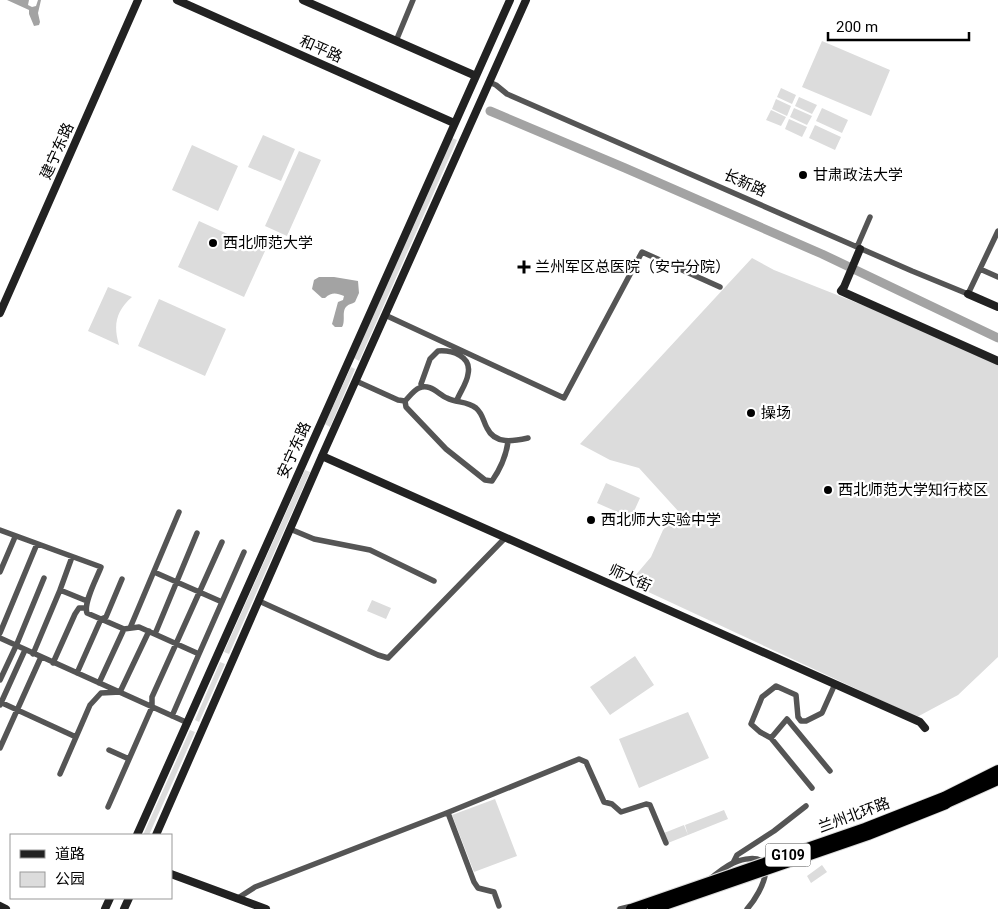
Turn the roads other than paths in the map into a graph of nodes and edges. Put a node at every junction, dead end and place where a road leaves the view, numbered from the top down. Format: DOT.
graph roads {
  1 [pos="138,0"];
  2 [pos="177,0"];
  3 [pos="302,0"];
  4 [pos="414,0"];
  5 [pos="510,0"];
  6 [pos="526,0"];
  7 [pos="396,41"];
  8 [pos="476,76"];
  9 [pos="489,82"];
  10 [pos="454,123"];
  11 [pos="870,217"];
  12 [pos="998,231"];
  13 [pos="402,240"];
  14 [pos="416,246"];
  15 [pos="858,248"];
  16 [pos="980,269"];
  17 [pos="998,277"];
  18 [pos="720,286"];
  19 [pos="968,294"];
  20 [pos="998,307"];
  21 [pos="0,313"];
  22 [pos="385,315"];
  23 [pos="998,361"];
  24 [pos="356,381"];
  25 [pos="422,387"];
  26 [pos="404,400"];
  27 [pos="457,400"];
  28 [pos="528,438"];
  29 [pos="508,442"];
  30 [pos="322,456"];
  31 [pos="179,512"];
  32 [pos="290,529"];
  33 [pos="0,530"];
  34 [pos="197,533"];
  35 [pos="15,536"];
  36 [pos="505,538"];
  37 [pos="222,542"];
  38 [pos="37,544"];
  39 [pos="244,552"];
  40 [pos="72,557"];
  41 [pos="0,572"];
  42 [pos="154,572"];
  43 [pos="44,578"];
  44 [pos="122,579"];
  45 [pos="434,580"];
  46 [pos="177,582"];
  47 [pos="60,590"];
  48 [pos="200,592"];
  49 [pos="87,601"];
  50 [pos="258,601"];
  51 [pos="222,602"];
  52 [pos="85,608"];
  53 [pos="101,619"];
  54 [pos="127,629"];
  55 [pos="148,631"];
  56 [pos="0,633"];
  57 [pos="155,634"];
  58 [pos="0,638"];
  59 [pos="177,644"];
  60 [pos="16,646"];
  61 [pos="25,650"];
  62 [pos="33,654"];
  63 [pos="199,654"];
  64 [pos="41,657"];
  65 [pos="53,662"];
  66 [pos="77,673"];
  67 [pos="0,680"];
  68 [pos="99,683"];
  69 [pos="835,684"];
  70 [pos="120,692"];
  71 [pos="0,703"];
  72 [pos="152,707"];
  73 [pos="17,710"];
  74 [pos="172,716"];
  75 [pos="188,723"];
  76 [pos="926,728"];
  77 [pos="76,737"];
  78 [pos="771,738"];
  79 [pos="0,748"];
  80 [pos="108,750"];
  81 [pos="129,759"];
  82 [pos="998,770"];
  83 [pos="830,771"];
  84 [pos="60,774"];
  85 [pos="998,780"];
  86 [pos="812,788"];
  87 [pos="945,800"];
  88 [pos="806,806"];
  89 [pos="108,807"];
  90 [pos="448,813"];
  91 [pos="137,834"];
  92 [pos="156,834"];
  93 [pos="666,843"];
  94 [pos="734,863"];
  95 [pos="172,874"];
  96 [pos="238,898"];
  97 [pos="0,906"];
  98 [pos="499,906"];
  99 [pos="6,909"];
  100 [pos="266,909"];
  101 [pos="620,909"];
  102 [pos="631,909"];
  103 [pos="653,909"];
  104 [pos="747,909"];
  1 -- 21 [label="main road, 建宁东路"];
  2 -- 10 [label="main road, 和平路"];
  3 -- 7 [label="main road"];
  4 -- 7 [label="street"];
  5 -- 8 [label="main road, 安宁东路"];
  6 -- 9 [label="main road, 安宁东路"];
  7 -- 8 [label="main road"];
  8 -- 10 [label="main road, 安宁东路"];
  9 -- 14 [label="main road, 安宁东路"];
  9 -- 15 [label="street, 长新路"];
  10 -- 13 [label="main road, 安宁东路"];
  11 -- 15 [label="street"];
  12 -- 16 [label="street"];
  13 -- 14 [label="main road"];
  13 -- 75 [label="main road, 安宁东路"];
  14 -- 22 [label="main road, 安宁东路"];
  15 -- 19 [label="street, 长新路"];
  15 -- 23 [label="main road"];
  16 -- 17 [label="street"];
  16 -- 19 [label="street"];
  18 -- 22 [label="street"];
  19 -- 20 [label="main road"];
  22 -- 24 [label="main road, 安宁东路"];
  24 -- 26 [label="street"];
  24 -- 30 [label="main road, 安宁东路"];
  25 -- 26 [label="street"];
  25 -- 27 [label="street"];
  25 -- 27 [label="street"];
  26 -- 29 [label="street"];
  27 -- 29 [label="street"];
  28 -- 29 [label="street"];
  30 -- 32 [label="main road, 安宁东路"];
  30 -- 36 [label="main road, 师大街"];
  31 -- 42 [label="street"];
  32 -- 45 [label="street"];
  32 -- 50 [label="main road, 安宁东路"];
  33 -- 35 [label="street"];
  34 -- 46 [label="street"];
  35 -- 38 [label="street"];
  35 -- 41 [label="street"];
  36 -- 50 [label="street"];
  36 -- 69 [label="main road, 师大街"];
  37 -- 48 [label="street"];
  38 -- 40 [label="street"];
  38 -- 56 [label="street"];
  39 -- 51 [label="street"];
  40 -- 47 [label="street"];
  40 -- 49 [label="street"];
  42 -- 46 [label="street"];
  42 -- 54 [label="street"];
  43 -- 60 [label="street"];
  44 -- 53 [label="street"];
  46 -- 48 [label="street"];
  46 -- 57 [label="street"];
  47 -- 49 [label="street"];
  47 -- 62 [label="street"];
  48 -- 51 [label="street"];
  48 -- 59 [label="street"];
  49 -- 52 [label="street"];
  50 -- 92 [label="main road, 安宁东路"];
  51 -- 63 [label="street"];
  52 -- 53 [label="street"];
  52 -- 65 [label="street"];
  53 -- 54 [label="street"];
  53 -- 66 [label="street"];
  54 -- 55 [label="street"];
  54 -- 68 [label="street"];
  55 -- 57 [label="street"];
  55 -- 70 [label="street"];
  57 -- 59 [label="street"];
  58 -- 60 [label="street"];
  59 -- 63 [label="street"];
  59 -- 72 [label="street"];
  60 -- 61 [label="street"];
  60 -- 67 [label="street"];
  61 -- 62 [label="street"];
  61 -- 71 [label="street"];
  62 -- 64 [label="street"];
  63 -- 74 [label="street"];
  64 -- 65 [label="street"];
  64 -- 73 [label="street"];
  65 -- 66 [label="street"];
  66 -- 68 [label="street"];
  68 -- 70 [label="street"];
  69 -- 76 [label="main road, 师大街"];
  69 -- 78 [label="street"];
  70 -- 72 [label="street"];
  70 -- 77 [label="street"];
  71 -- 73 [label="street"];
  72 -- 74 [label="street"];
  72 -- 81 [label="street"];
  73 -- 77 [label="street"];
  73 -- 79 [label="street"];
  74 -- 75 [label="street"];
  75 -- 91 [label="main road, 安宁东路"];
  77 -- 84 [label="street"];
  78 -- 83 [label="street"];
  78 -- 86 [label="street"];
  80 -- 81 [label="street"];
  81 -- 89 [label="street"];
  82 -- 87 [label="highway, 兰州北环路 / G109"];
  85 -- 87 [label="highway, 兰州北环路 / G109"];
  87 -- 102 [label="highway, 兰州北环路 / G109, bridge"];
  87 -- 103 [label="highway, 兰州北环路 / G109, bridge"];
  88 -- 94 [label="street"];
  90 -- 93 [label="street"];
  90 -- 96 [label="street"];
  90 -- 98 [label="street"];
  94 -- 101 [label="street"];
  94 -- 104 [label="street"];
  95 -- 96 [label="main road"];
  96 -- 100 [label="main road"];
  97 -- 99 [label="main road"];
}
